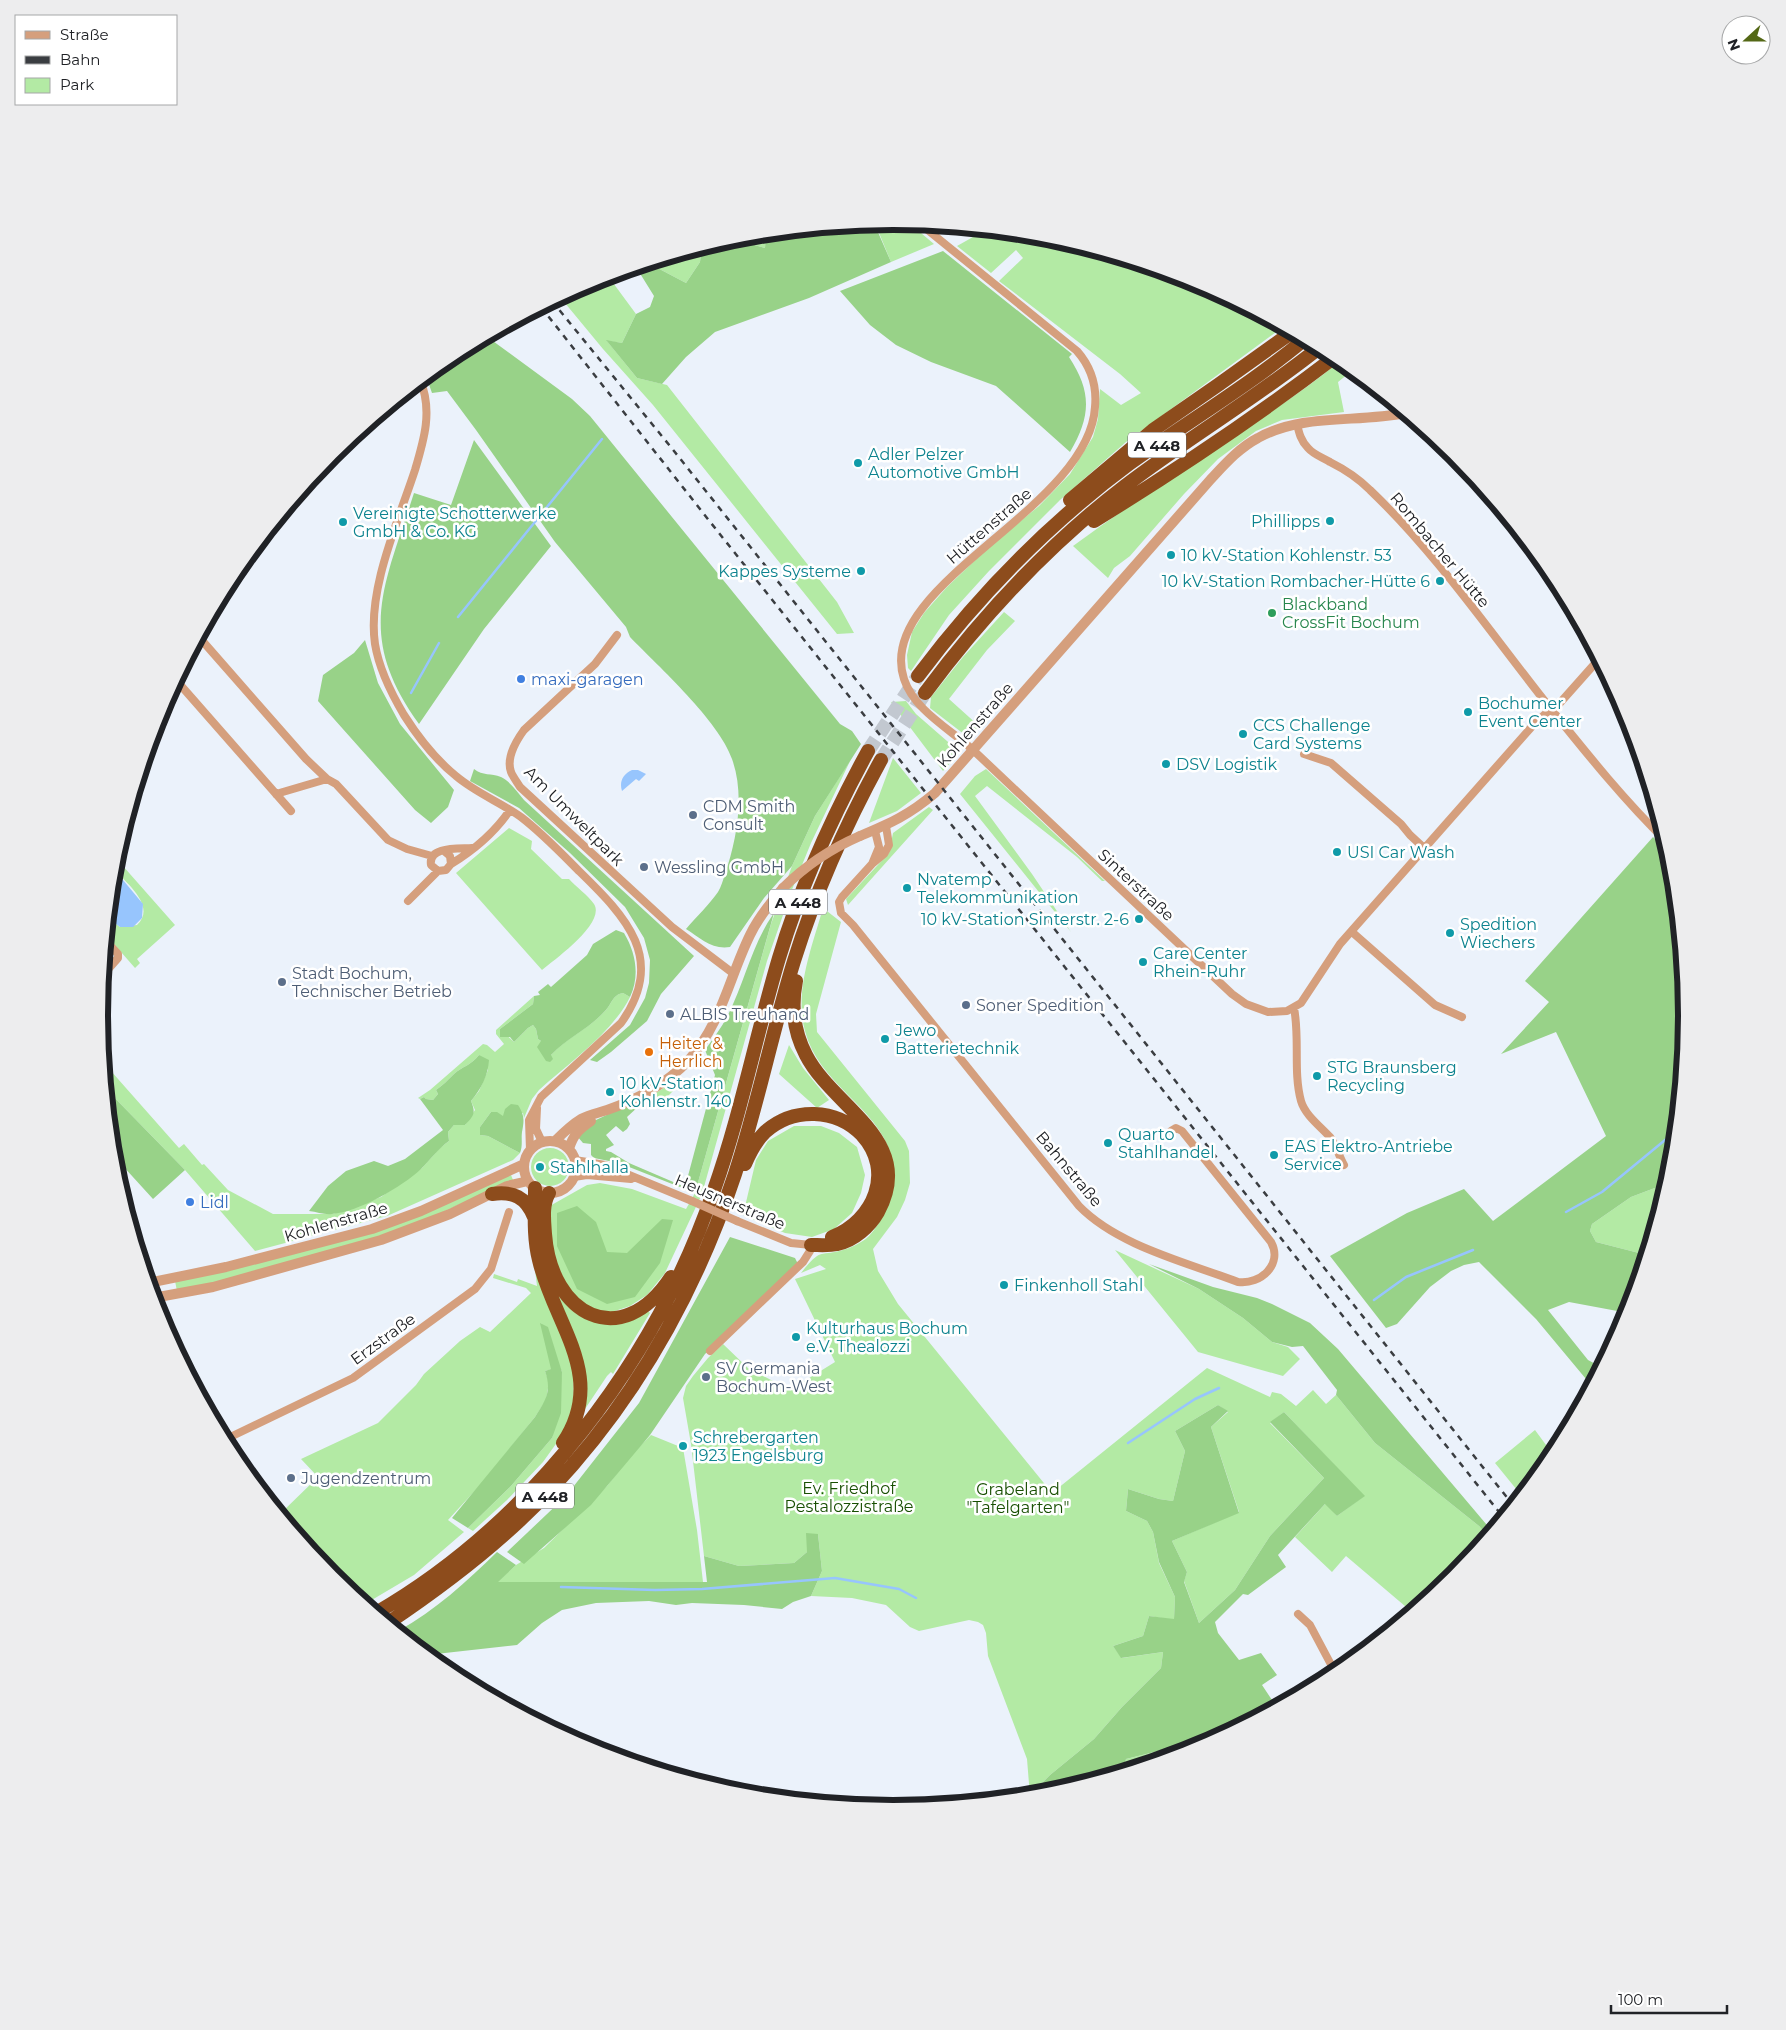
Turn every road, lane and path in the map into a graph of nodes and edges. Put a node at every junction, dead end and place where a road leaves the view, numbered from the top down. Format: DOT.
graph roads {
  1 [pos="928,231"];
  2 [pos="1287,336"];
  3 [pos="1299,343"];
  4 [pos="1314,352"];
  5 [pos="1328,362"];
  6 [pos="423,386"];
  7 [pos="1399,414"];
  8 [pos="1297,424"];
  9 [pos="1057,543"];
  10 [pos="1027,550"];
  11 [pos="617,635"];
  12 [pos="203,641"];
  13 [pos="1595,664"];
  14 [pos="918,676"];
  15 [pos="181,685"];
  16 [pos="925,693"];
  17 [pos="1551,709"];
  18 [pos="972,750"];
  19 [pos="868,751"];
  20 [pos="1304,754"];
  21 [pos="882,760"];
  22 [pos="328,779"];
  23 [pos="276,794"];
  24 [pos="510,810"];
  25 [pos="291,811"];
  26 [pos="886,826"];
  27 [pos="874,831"];
  28 [pos="1656,832"];
  29 [pos="472,848"];
  30 [pos="1424,848"];
  31 [pos="444,851"];
  32 [pos="432,856"];
  33 [pos="451,864"];
  34 [pos="872,864"];
  35 [pos="438,871"];
  36 [pos="408,902"];
  37 [pos="1352,932"];
  38 [pos="801,939"];
  39 [pos="111,946"];
  40 [pos="109,968"];
  41 [pos="734,974"];
  42 [pos="1294,1008"];
  43 [pos="1462,1016"];
  44 [pos="537,1103"];
  45 [pos="606,1110"];
  46 [pos="1171,1131"];
  47 [pos="555,1141"];
  48 [pos="542,1142"];
  49 [pos="569,1149"];
  50 [pos="530,1150"];
  51 [pos="575,1160"];
  52 [pos="524,1164"];
  53 [pos="1344,1165"];
  54 [pos="574,1177"];
  55 [pos="640,1180"];
  56 [pos="531,1184"];
  57 [pos="549,1193"];
  58 [pos="492,1194"];
  59 [pos="509,1212"];
  60 [pos="534,1218"];
  61 [pos="720,1218"];
  62 [pos="694,1243"];
  63 [pos="811,1245"];
  64 [pos="154,1282"];
  65 [pos="160,1297"];
  66 [pos="710,1351"];
  67 [pos="231,1437"];
  68 [pos="513,1507"];
  69 [pos="380,1610"];
  70 [pos="1298,1614"];
  71 [pos="393,1620"];
  72 [pos="1332,1666"];
  1 -- 18 [label="street, Hüttenstraße"];
  2 -- 10 [label="highway"];
  3 -- 10 [label="highway, A 448"];
  4 -- 9 [label="highway, A 448"];
  5 -- 9 [label="highway"];
  6 -- 24 [label="street"];
  7 -- 8 [label="street, Kohlenstraße"];
  8 -- 17 [label="street, Rombacher Hütte"];
  8 -- 18 [label="street, Kohlenstraße"];
  9 -- 16 [label="highway, A 448"];
  10 -- 14 [label="highway, A 448"];
  11 -- 41 [label="street, Am Umweltpark"];
  12 -- 22 [label="street"];
  13 -- 17 [label="street"];
  15 -- 23 [label="street"];
  17 -- 28 [label="street, Rombacher Hütte"];
  17 -- 30 [label="street"];
  18 -- 26 [label="street, Kohlenstraße"];
  18 -- 42 [label="street, Sinterstraße"];
  19 -- 62 [label="highway, A 448"];
  20 -- 30 [label="street"];
  21 -- 38 [label="highway, A 448"];
  22 -- 23 [label="street"];
  22 -- 32 [label="street"];
  23 -- 25 [label="street"];
  24 -- 29 [label="street"];
  24 -- 44 [label="street"];
  26 -- 27 [label="street, Kohlenstraße"];
  26 -- 34 [label="street, Bahnstraße"];
  27 -- 34 [label="street"];
  27 -- 41 [label="street, Kohlenstraße, bridge"];
  29 -- 31 [label="street"];
  29 -- 33 [label="street"];
  30 -- 37 [label="street"];
  31 -- 32 [label="street"];
  31 -- 33 [label="street"];
  32 -- 35 [label="street"];
  33 -- 35 [label="street"];
  34 -- 46 [label="street, Bahnstraße"];
  35 -- 36 [label="street"];
  37 -- 42 [label="street"];
  37 -- 43 [label="street"];
  38 -- 61 [label="highway, A 448"];
  38 -- 63 [label="highway"];
  39 -- 40 [label="street"];
  41 -- 45 [label="street, Kohlenstraße"];
  42 -- 53 [label="street"];
  44 -- 48 [label="street"];
  44 -- 50 [label="street"];
  45 -- 47 [label="street, Kohlenstraße"];
  45 -- 49 [label="street, Kohlenstraße"];
  47 -- 48 [label="street"];
  47 -- 49 [label="street"];
  48 -- 50 [label="street"];
  49 -- 51 [label="street"];
  50 -- 52 [label="street"];
  51 -- 54 [label="street"];
  51 -- 55 [label="street, Heusnerstraße"];
  52 -- 56 [label="street"];
  52 -- 64 [label="street, Kohlenstraße"];
  54 -- 55 [label="street, Heusnerstraße"];
  54 -- 57 [label="street"];
  55 -- 63 [label="street, Heusnerstraße, bridge"];
  56 -- 57 [label="street"];
  56 -- 58 [label="street, Kohlenstraße"];
  56 -- 60 [label="highway"];
  57 -- 62 [label="highway"];
  58 -- 60 [label="highway"];
  58 -- 65 [label="street, Kohlenstraße"];
  59 -- 67 [label="street, Erzstraße"];
  60 -- 68 [label="highway"];
  61 -- 63 [label="highway"];
  61 -- 71 [label="highway, A 448"];
  62 -- 68 [label="highway, A 448"];
  63 -- 66 [label="street"];
  68 -- 69 [label="highway, A 448"];
  70 -- 72 [label="street"];
}
